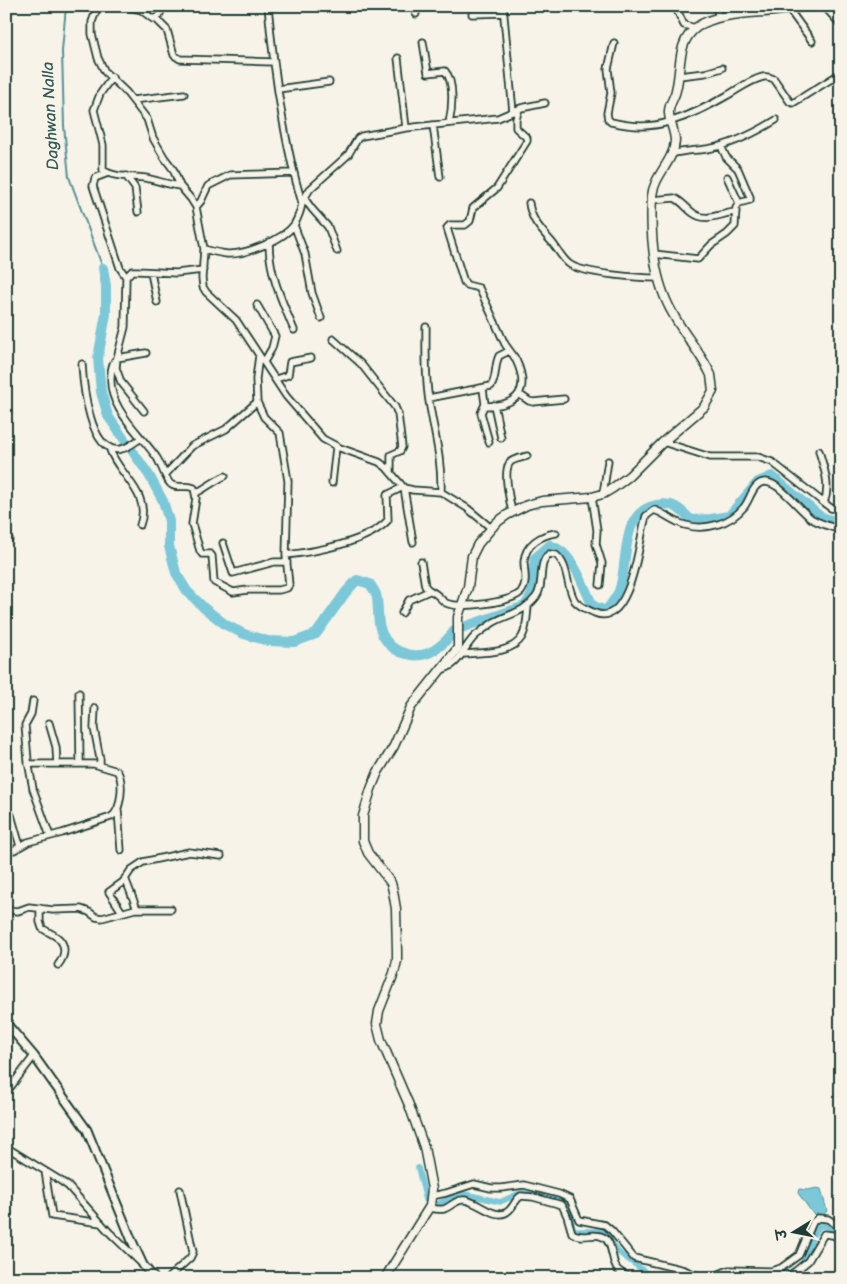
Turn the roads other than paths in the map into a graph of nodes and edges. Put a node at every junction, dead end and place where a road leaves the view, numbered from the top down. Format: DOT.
graph roads {
  1 [pos="102,6"];
  2 [pos="116,6"];
  3 [pos="121,6"];
  4 [pos="125,6"];
  5 [pos="163,6"];
  6 [pos="268,6"];
  7 [pos="415,6"];
  8 [pos="675,6"];
  9 [pos="716,6"];
  10 [pos="804,6"];
  11 [pos="824,6"];
  12 [pos="788,8"];
  13 [pos="503,9"];
  14 [pos="416,14"];
  15 [pos="472,14"];
  16 [pos="718,18"];
  17 [pos="156,19"];
  18 [pos="841,25"];
  19 [pos="696,28"];
  20 [pos="812,41"];
  21 [pos="423,42"];
  22 [pos="614,43"];
  23 [pos="398,58"];
  24 [pos="274,62"];
  25 [pos="722,68"];
  26 [pos="841,73"];
  27 [pos="680,76"];
  28 [pos="112,78"];
  29 [pos="329,82"];
  30 [pos="278,89"];
  31 [pos="184,94"];
  32 [pos="132,100"];
  33 [pos="544,103"];
  34 [pos="516,110"];
  35 [pos="776,120"];
  36 [pos="672,122"];
  37 [pos="449,123"];
  38 [pos="433,125"];
  39 [pos="406,128"];
  40 [pos="721,146"];
  41 [pos="672,154"];
  42 [pos="108,173"];
  43 [pos="293,174"];
  44 [pos="126,176"];
  45 [pos="440,177"];
  46 [pos="727,177"];
  47 [pos="180,186"];
  48 [pos="303,200"];
  49 [pos="652,200"];
  50 [pos="530,203"];
  51 [pos="739,203"];
  52 [pos="196,207"];
  53 [pos="138,212"];
  54 [pos="736,212"];
  55 [pos="294,225"];
  56 [pos="268,242"];
  57 [pos="204,249"];
  58 [pos="337,251"];
  59 [pos="654,254"];
  60 [pos="203,270"];
  61 [pos="151,272"];
  62 [pos="126,277"];
  63 [pos="659,278"];
  64 [pos="158,302"];
  65 [pos="257,305"];
  66 [pos="321,318"];
  67 [pos="426,328"];
  68 [pos="294,330"];
  69 [pos="333,339"];
  70 [pos="509,351"];
  71 [pos="146,353"];
  72 [pos="259,355"];
  73 [pos="117,358"];
  74 [pos="311,358"];
  75 [pos="264,362"];
  76 [pos="82,364"];
  77 [pos="276,379"];
  78 [pos="483,389"];
  79 [pos="519,394"];
  80 [pos="429,398"];
  81 [pos="564,399"];
  82 [pos="257,402"];
  83 [pos="494,405"];
  84 [pos="485,406"];
  85 [pos="144,412"];
  86 [pos="141,438"];
  87 [pos="501,438"];
  88 [pos="489,442"];
  89 [pos="663,442"];
  90 [pos="109,447"];
  91 [pos="336,447"];
  92 [pos="819,451"];
  93 [pos="527,456"];
  94 [pos="608,461"];
  95 [pos="391,473"];
  96 [pos="166,474"];
  97 [pos="224,476"];
  98 [pos="332,483"];
  99 [pos="403,487"];
  100 [pos="441,492"];
  101 [pos="196,494"];
  102 [pos="603,494"];
  103 [pos="592,497"];
  104 [pos="824,503"];
  105 [pos="841,510"];
  106 [pos="512,512"];
  107 [pos="140,525"];
  108 [pos="491,528"];
  109 [pos="841,530"];
  110 [pos="556,533"];
  111 [pos="413,542"];
  112 [pos="223,543"];
  113 [pos="286,555"];
  114 [pos="287,562"];
  115 [pos="421,562"];
  116 [pos="600,585"];
  117 [pos="429,591"];
  118 [pos="461,606"];
  119 [pos="528,606"];
  120 [pos="402,613"];
  121 [pos="463,654"];
  122 [pos="440,670"];
  123 [pos="79,693"];
  124 [pos="33,700"];
  125 [pos="95,708"];
  126 [pos="49,723"];
  127 [pos="28,764"];
  128 [pos="56,764"];
  129 [pos="80,764"];
  130 [pos="100,765"];
  131 [pos="6,808"];
  132 [pos="118,809"];
  133 [pos="50,836"];
  134 [pos="20,846"];
  135 [pos="6,849"];
  136 [pos="121,850"];
  137 [pos="221,856"];
  138 [pos="125,878"];
  139 [pos="40,908"];
  140 [pos="137,909"];
  141 [pos="171,909"];
  142 [pos="6,910"];
  143 [pos="122,912"];
  144 [pos="58,965"];
  145 [pos="6,1024"];
  146 [pos="34,1056"];
  147 [pos="6,1092"];
  148 [pos="6,1148"];
  149 [pos="45,1171"];
  150 [pos="180,1190"];
  151 [pos="431,1203"];
  152 [pos="101,1223"];
  153 [pos="841,1228"];
  154 [pos="841,1238"];
  155 [pos="144,1265"];
  156 [pos="154,1278"];
  157 [pos="168,1278"];
  158 [pos="385,1278"];
  159 [pos="630,1278"];
  160 [pos="703,1278"];
  161 [pos="710,1278"];
  162 [pos="787,1278"];
  1 -- 28 [label="street"];
  2 -- 3 [label="street"];
  4 -- 17 [label="street"];
  5 -- 17 [label="street"];
  6 -- 24 [label="street"];
  7 -- 14 [label="street"];
  8 -- 19 [label="street"];
  9 -- 16 [label="street"];
  10 -- 12 [label="main road"];
  11 -- 18 [label="street"];
  12 -- 16 [label="main road"];
  12 -- 20 [label="street"];
  13 -- 15 [label="street"];
  13 -- 34 [label="street"];
  16 -- 19 [label="main road"];
  17 -- 24 [label="street"];
  19 -- 27 [label="main road"];
  21 -- 37 [label="street"];
  22 -- 36 [label="street"];
  23 -- 39 [label="street"];
  24 -- 30 [label="street"];
  25 -- 27 [label="street"];
  26 -- 36 [label="street"];
  27 -- 36 [label="main road"];
  28 -- 32 [label="street"];
  28 -- 42 [label="street"];
  29 -- 30 [label="street"];
  30 -- 43 [label="street"];
  31 -- 32 [label="street"];
  32 -- 47 [label="street"];
  33 -- 34 [label="street"];
  34 -- 37 [label="street"];
  34 -- 70 [label="street"];
  35 -- 40 [label="street"];
  36 -- 41 [label="main road"];
  37 -- 38 [label="street"];
  38 -- 39 [label="street"];
  38 -- 45 [label="street"];
  39 -- 48 [label="street"];
  40 -- 41 [label="street"];
  40 -- 51 [label="street"];
  41 -- 49 [label="main road"];
  42 -- 44 [label="street"];
  42 -- 62 [label="street"];
  43 -- 48 [label="street"];
  43 -- 52 [label="street"];
  44 -- 47 [label="street"];
  44 -- 53 [label="street"];
  46 -- 51 [label="street"];
  47 -- 52 [label="street"];
  48 -- 55 [label="street"];
  48 -- 58 [label="street"];
  49 -- 54 [label="street"];
  49 -- 59 [label="main road"];
  50 -- 63 [label="street"];
  51 -- 54 [label="street"];
  52 -- 57 [label="street"];
  54 -- 59 [label="street"];
  55 -- 56 [label="street"];
  55 -- 66 [label="street"];
  56 -- 57 [label="street"];
  56 -- 68 [label="street"];
  57 -- 60 [label="street"];
  59 -- 63 [label="main road"];
  60 -- 61 [label="street"];
  60 -- 72 [label="street"];
  61 -- 62 [label="street"];
  61 -- 64 [label="street"];
  62 -- 73 [label="street"];
  63 -- 89 [label="main road"];
  65 -- 75 [label="street"];
  67 -- 80 [label="street"];
  69 -- 95 [label="street"];
  70 -- 78 [label="street"];
  70 -- 79 [label="street"];
  71 -- 73 [label="street"];
  72 -- 75 [label="street"];
  72 -- 82 [label="street"];
  73 -- 85 [label="street"];
  73 -- 86 [label="street"];
  74 -- 77 [label="street"];
  75 -- 77 [label="street"];
  76 -- 90 [label="street"];
  77 -- 91 [label="street"];
  78 -- 80 [label="street"];
  78 -- 84 [label="street"];
  79 -- 81 [label="street"];
  79 -- 83 [label="street"];
  80 -- 100 [label="street"];
  82 -- 96 [label="street"];
  82 -- 113 [label="street"];
  83 -- 84 [label="street"];
  83 -- 87 [label="street"];
  84 -- 88 [label="street"];
  86 -- 90 [label="street"];
  86 -- 96 [label="street"];
  89 -- 102 [label="main road"];
  89 -- 104 [label="street"];
  90 -- 107 [label="street"];
  91 -- 95 [label="street"];
  91 -- 98 [label="street"];
  92 -- 104 [label="street"];
  93 -- 106 [label="street"];
  94 -- 102 [label="street"];
  95 -- 99 [label="street"];
  96 -- 101 [label="street"];
  97 -- 101 [label="street"];
  99 -- 100 [label="street"];
  99 -- 111 [label="street"];
  99 -- 113 [label="street"];
  100 -- 108 [label="street"];
  101 -- 114 [label="street"];
  102 -- 103 [label="main road"];
  103 -- 106 [label="main road"];
  103 -- 116 [label="street"];
  104 -- 105 [label="street"];
  106 -- 108 [label="main road"];
  108 -- 118 [label="main road"];
  109 -- 119 [label="street"];
  110 -- 118 [label="street"];
  112 -- 114 [label="street"];
  113 -- 114 [label="street"];
  115 -- 117 [label="street"];
  117 -- 118 [label="street"];
  117 -- 120 [label="street"];
  118 -- 122 [label="main road"];
  119 -- 121 [label="street"];
  119 -- 121 [label="street"];
  121 -- 122 [label="street"];
  122 -- 151 [label="main road"];
  123 -- 129 [label="street"];
  124 -- 127 [label="street"];
  125 -- 130 [label="street"];
  126 -- 128 [label="street"];
  127 -- 128 [label="street"];
  127 -- 133 [label="street"];
  128 -- 129 [label="street"];
  129 -- 130 [label="street"];
  130 -- 132 [label="street"];
  131 -- 134 [label="street"];
  132 -- 133 [label="street"];
  132 -- 136 [label="street"];
  133 -- 134 [label="street"];
  134 -- 135 [label="street"];
  137 -- 138 [label="street"];
  138 -- 140 [label="street"];
  138 -- 143 [label="street"];
  139 -- 142 [label="street"];
  139 -- 143 [label="street"];
  139 -- 144 [label="street"];
  140 -- 141 [label="street"];
  140 -- 143 [label="street"];
  145 -- 146 [label="street"];
  146 -- 147 [label="street"];
  146 -- 155 [label="street"];
  148 -- 149 [label="street"];
  149 -- 152 [label="street"];
  149 -- 152 [label="street"];
  150 -- 157 [label="street"];
  151 -- 158 [label="main road"];
  151 -- 159 [label="street"];
  151 -- 160 [label="street"];
  152 -- 155 [label="street"];
  153 -- 161 [label="street"];
  154 -- 162 [label="street"];
  155 -- 156 [label="street"];
}
